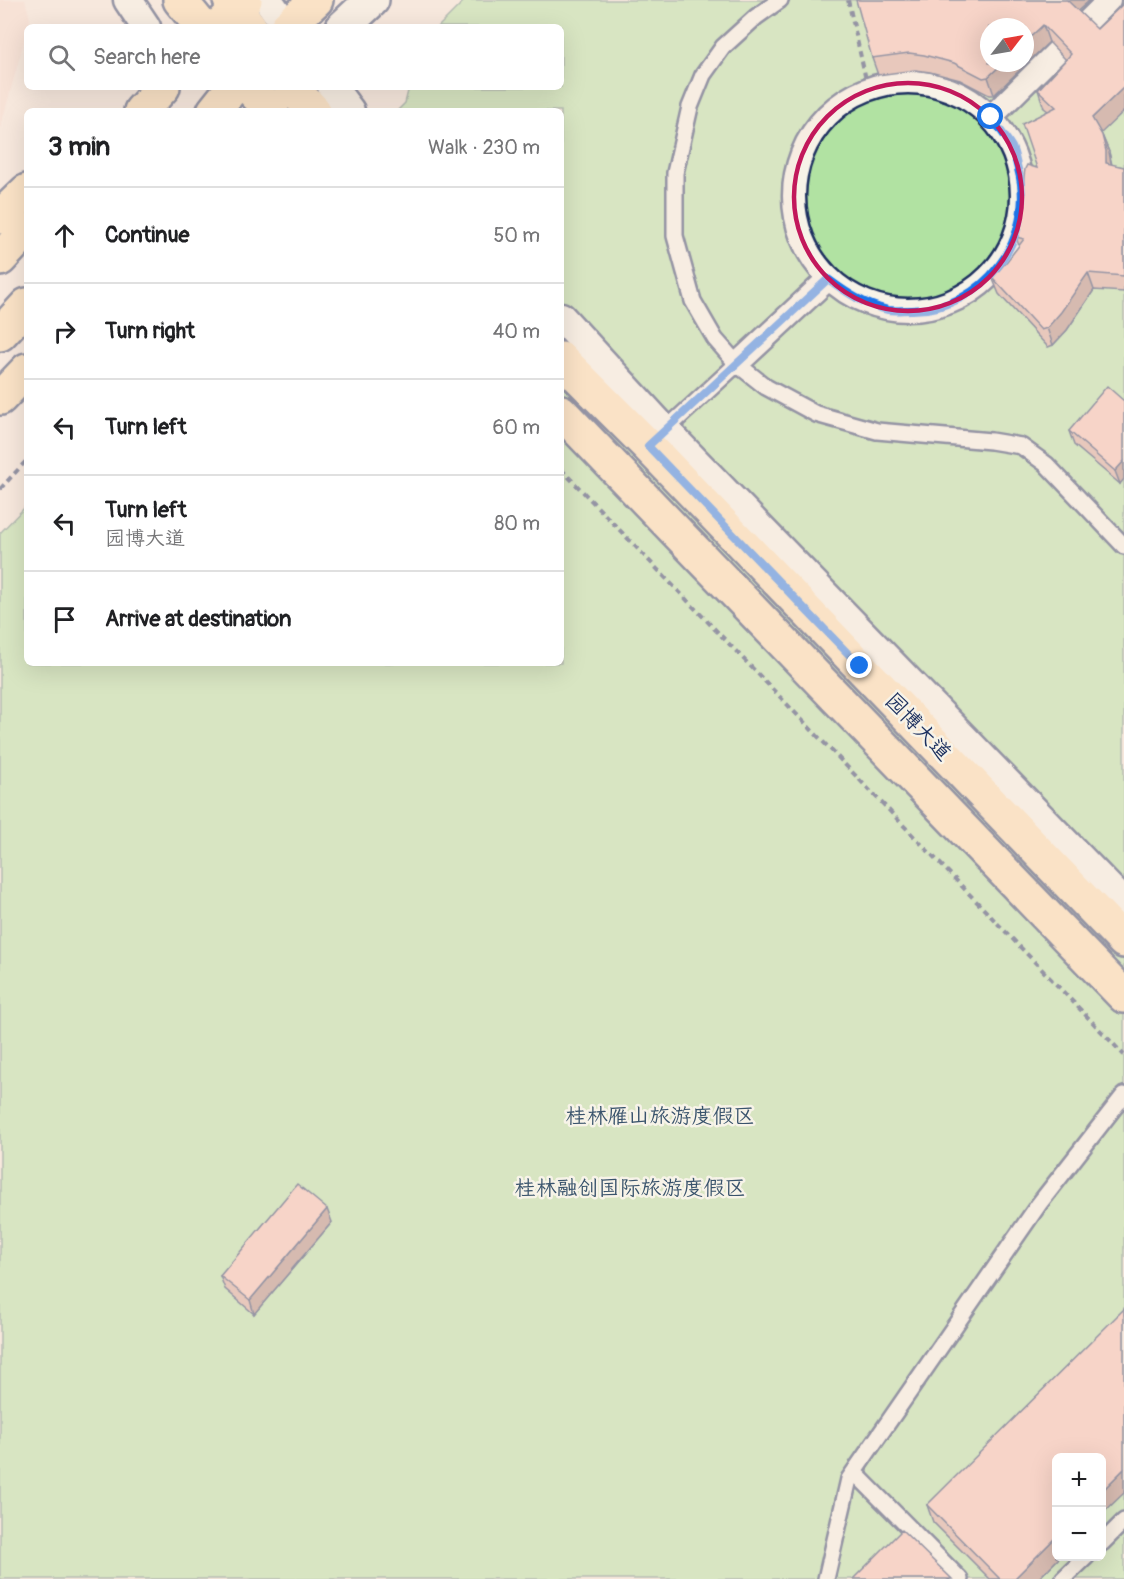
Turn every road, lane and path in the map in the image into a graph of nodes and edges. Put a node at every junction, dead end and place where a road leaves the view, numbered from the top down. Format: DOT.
graph roads {
  1 [pos="128,0"];
  2 [pos="180,0"];
  3 [pos="268,0"];
  4 [pos="316,0"];
  5 [pos="372,0"];
  6 [pos="780,0"];
  7 [pos="848,0"];
  8 [pos="1109,0"];
  9 [pos="144,24"];
  10 [pos="200,24"];
  11 [pos="285,24"];
  12 [pos="290,24"];
  13 [pos="346,24"];
  14 [pos="868,88"];
  15 [pos="161,90"];
  16 [pos="334,90"];
  17 [pos="263,95"];
  18 [pos="144,108"];
  19 [pos="223,108"];
  20 [pos="304,108"];
  21 [pos="348,108"];
  22 [pos="991,117"];
  23 [pos="24,194"];
  24 [pos="0,217"];
  25 [pos="1020,221"];
  26 [pos="1044,226"];
  27 [pos="24,234"];
  28 [pos="0,259"];
  29 [pos="828,279"];
  30 [pos="24,308"];
  31 [pos="564,321"];
  32 [pos="0,334"];
  33 [pos="564,361"];
  34 [pos="737,364"];
  35 [pos="24,373"];
  36 [pos="0,398"];
  37 [pos="564,415"];
  38 [pos="656,438"];
  39 [pos="24,463"];
  40 [pos="564,472"];
  41 [pos="0,489"];
  42 [pos="1124,546"];
  43 [pos="1124,903"];
  44 [pos="1124,941"];
  45 [pos="1124,996"];
  46 [pos="1124,1055"];
  47 [pos="1124,1095"];
  48 [pos="854,1472"];
  49 [pos="1124,1521"];
  50 [pos="1106,1538"];
  51 [pos="1083,1561"];
  52 [pos="826,1579"];
  53 [pos="960,1579"];
  54 [pos="1063,1579"];
  1 -- 9 [label="street"];
  2 -- 10 [label="main road"];
  3 -- 11 [label="street"];
  4 -- 12 [label="main road"];
  5 -- 13 [label="street"];
  6 -- 34 [label="lane"];
  7 -- 14 [label="path"];
  8 -- 22 [label="street"];
  14 -- 22 [label="street"];
  14 -- 29 [label="street"];
  15 -- 18 [label="main road"];
  16 -- 21 [label="street"];
  17 -- 19 [label="main road"];
  17 -- 20 [label="main road"];
  22 -- 25 [label="street"];
  23 -- 24 [label="main road"];
  25 -- 26 [label="street"];
  25 -- 29 [label="street"];
  27 -- 28 [label="main road"];
  29 -- 34 [label="street"];
  30 -- 32 [label="main road"];
  31 -- 38 [label="street"];
  33 -- 38 [label="main road, 园博大道"];
  34 -- 38 [label="lane"];
  34 -- 42 [label="lane"];
  35 -- 36 [label="main road"];
  37 -- 45 [label="main road"];
  38 -- 43 [label="street"];
  38 -- 44 [label="main road, 园博大道"];
  39 -- 41 [label="path"];
  40 -- 46 [label="path"];
  47 -- 48 [label="lane"];
  48 -- 52 [label="lane"];
  48 -- 53 [label="lane"];
  49 -- 50 [label="lane"];
  51 -- 54 [label="lane"];
}
